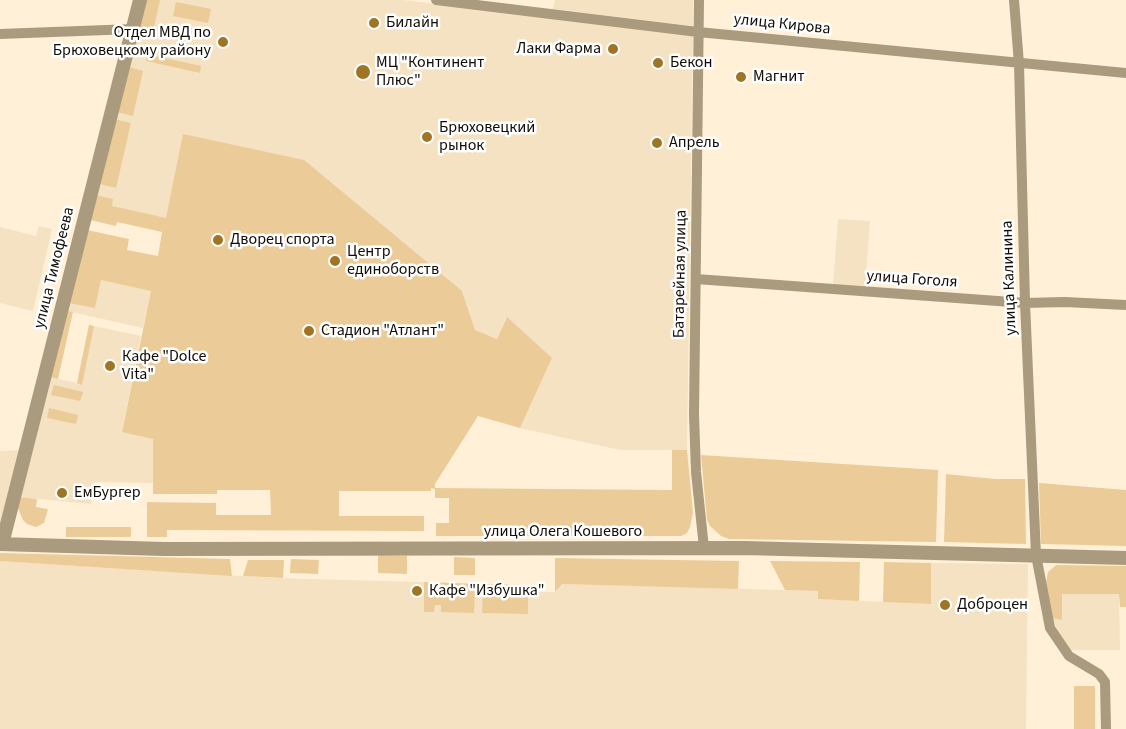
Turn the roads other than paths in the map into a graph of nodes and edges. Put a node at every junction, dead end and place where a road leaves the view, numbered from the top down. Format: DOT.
graph roads {
  1 [pos="140,0"];
  2 [pos="436,0"];
  3 [pos="699,0"];
  4 [pos="1014,0"];
  5 [pos="133,29"];
  6 [pos="698,32"];
  7 [pos="0,34"];
  8 [pos="1019,64"];
  9 [pos="1126,73"];
  10 [pos="696,279"];
  11 [pos="1025,303"];
  12 [pos="1126,306"];
  13 [pos="1,544"];
  14 [pos="704,548"];
  15 [pos="1036,555"];
  16 [pos="1126,558"];
  17 [pos="1106,729"];
  1 -- 5 [label="street, улица Тимофеева"];
  2 -- 6 [label="street, улица Кирова"];
  3 -- 6 [label="street, Батарейная улица"];
  4 -- 8 [label="street, улица Калинина"];
  5 -- 7 [label="street"];
  5 -- 13 [label="street, улица Тимофеева"];
  6 -- 8 [label="street, улица Кирова"];
  6 -- 10 [label="street, Батарейная улица"];
  8 -- 9 [label="street, улица Кирова"];
  8 -- 11 [label="street, улица Калинина"];
  10 -- 11 [label="street, улица Гоголя"];
  10 -- 14 [label="street, Батарейная улица"];
  11 -- 12 [label="street, улица Гоголя"];
  11 -- 15 [label="street, улица Калинина"];
  13 -- 14 [label="street, улица Олега Кошевого"];
  14 -- 15 [label="street, улица Олега Кошевого"];
  15 -- 16 [label="street, улица Олега Кошевого"];
  15 -- 17 [label="street, улица Калинина"];
}
